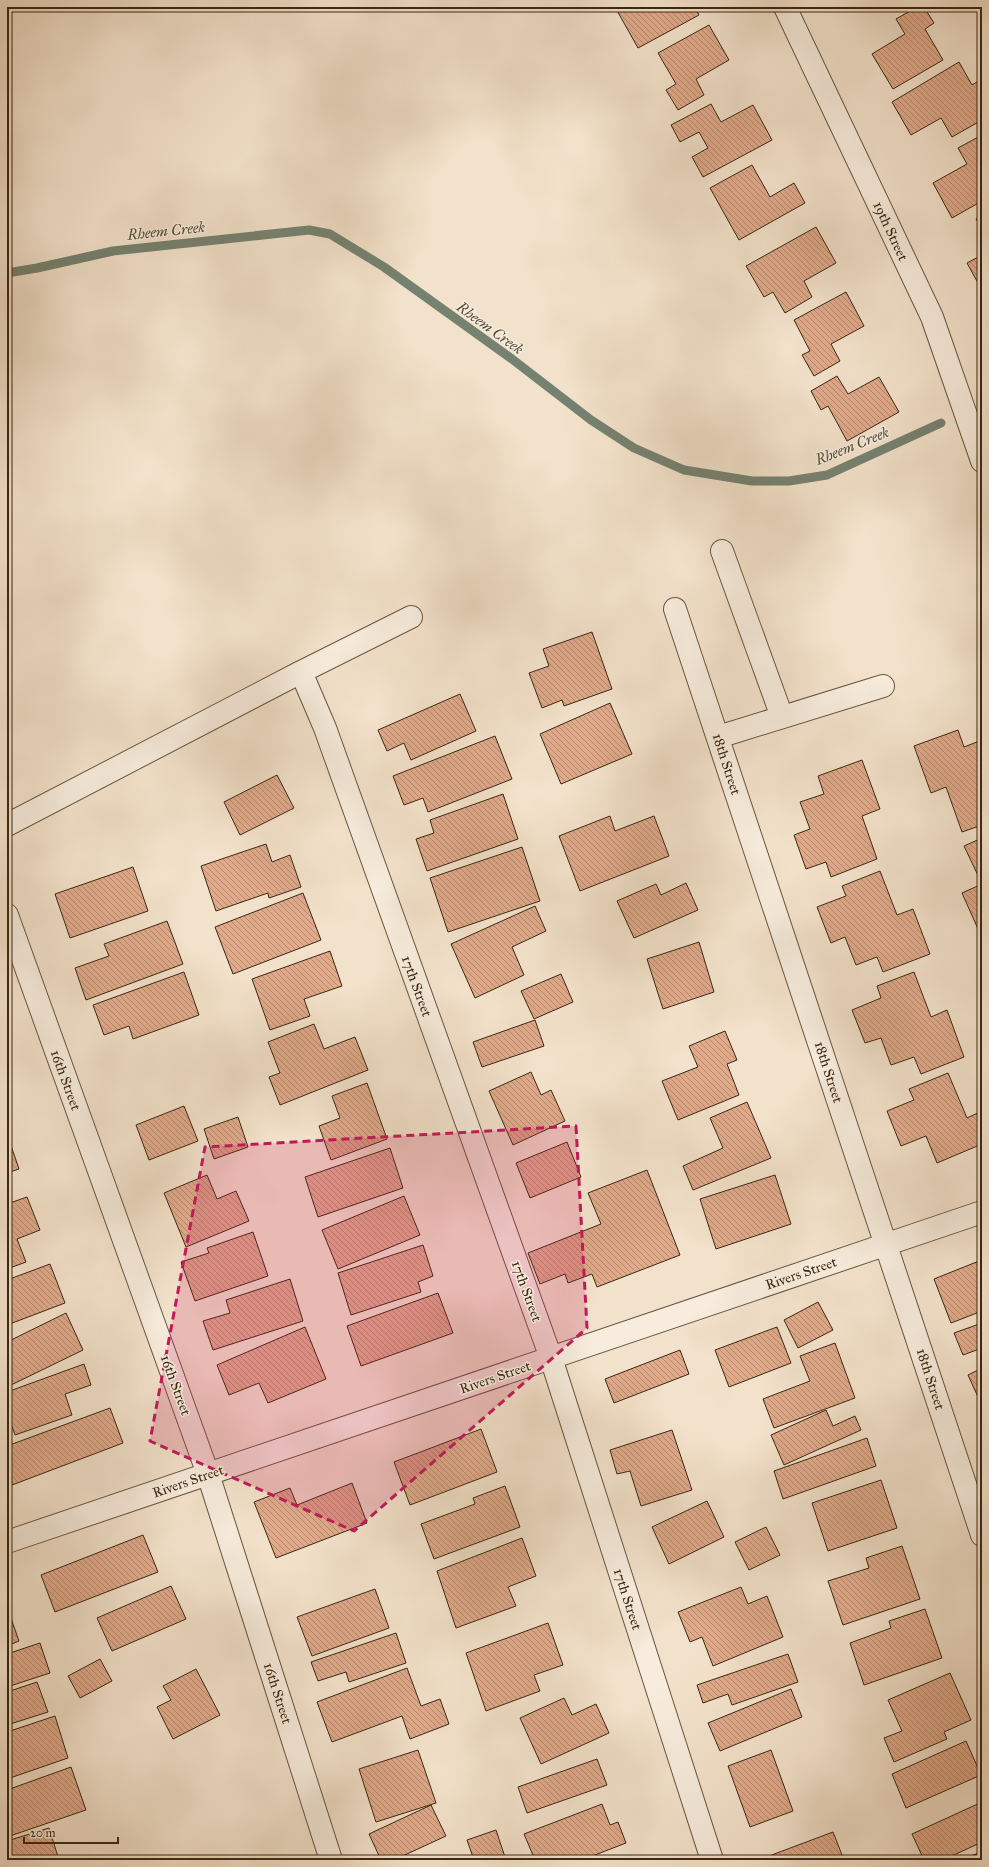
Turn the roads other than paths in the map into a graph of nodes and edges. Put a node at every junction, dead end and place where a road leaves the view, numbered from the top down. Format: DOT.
graph roads {
  1 [pos="785,7"];
  2 [pos="982,461"];
  3 [pos="722,551"];
  4 [pos="675,609"];
  5 [pos="411,618"];
  6 [pos="301,672"];
  7 [pos="883,686"];
  8 [pos="782,718"];
  9 [pos="718,737"];
  10 [pos="7,825"];
  11 [pos="7,915"];
  12 [pos="982,1212"];
  13 [pos="887,1244"];
  14 [pos="551,1358"];
  15 [pos="208,1474"];
  16 [pos="982,1535"];
  17 [pos="7,1542"];
  18 [pos="331,1860"];
  19 [pos="712,1860"];
  1 -- 2 [label="street, 19th Street"];
  3 -- 8 [label="street"];
  4 -- 9 [label="street, 18th Street"];
  5 -- 6 [label="street"];
  6 -- 10 [label="street"];
  6 -- 14 [label="street, 17th Street"];
  7 -- 8 [label="street"];
  8 -- 9 [label="street"];
  9 -- 13 [label="street, 18th Street"];
  11 -- 15 [label="street, 16th Street"];
  12 -- 13 [label="street, Rivers Street"];
  13 -- 14 [label="street, Rivers Street"];
  13 -- 16 [label="street, 18th Street"];
  14 -- 15 [label="street, Rivers Street"];
  14 -- 19 [label="street, 17th Street"];
  15 -- 17 [label="street, Rivers Street"];
  15 -- 18 [label="street, 16th Street"];
}
